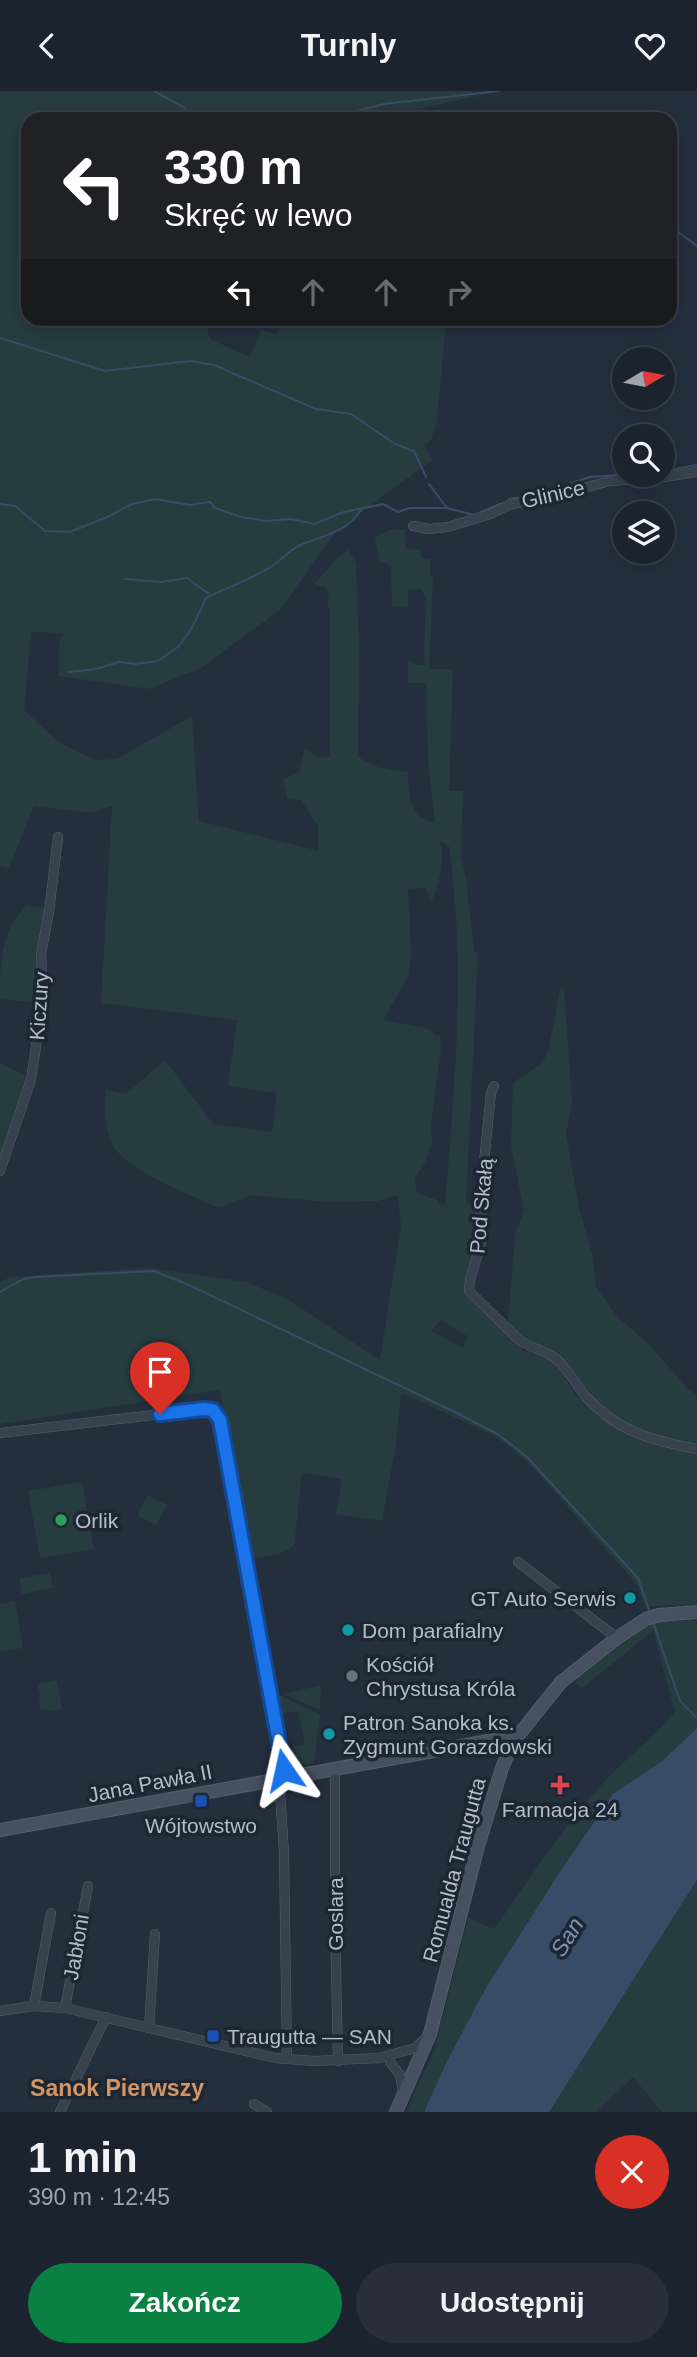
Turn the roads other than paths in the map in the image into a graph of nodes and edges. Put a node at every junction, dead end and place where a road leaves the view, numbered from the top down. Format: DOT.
graph roads {
  1 [pos="697,472"];
  2 [pos="413,526"];
  3 [pos="58,837"];
  4 [pos="494,1086"];
  5 [pos="0,1171"];
  6 [pos="0,1433"];
  7 [pos="697,1449"];
  8 [pos="518,1562"];
  9 [pos="697,1612"];
  10 [pos="617,1638"];
  11 [pos="513,1742"];
  12 [pos="335,1768"];
  13 [pos="282,1778"];
  14 [pos="0,1830"];
  15 [pos="88,1886"];
  16 [pos="51,1913"];
  17 [pos="155,1934"];
  18 [pos="34,2006"];
  19 [pos="65,2008"];
  20 [pos="0,2011"];
  21 [pos="106,2017"];
  22 [pos="149,2028"];
  23 [pos="430,2034"];
  24 [pos="400,2054"];
  25 [pos="379,2058"];
  26 [pos="287,2059"];
  27 [pos="338,2061"];
  28 [pos="390,2063"];
  29 [pos="417,2067"];
  30 [pos="254,2103"];
  31 [pos="399,2107"];
  32 [pos="60,2112"];
  33 [pos="267,2112"];
  1 -- 2 [label="street, Glinice"];
  3 -- 5 [label="street, Kiczury"];
  4 -- 7 [label="street, Pod Skałą"];
  6 -- 13 [label="street"];
  8 -- 10 [label="street"];
  9 -- 10 [label="street, Romualda Traugutta"];
  10 -- 11 [label="street, Romualda Traugutta"];
  11 -- 12 [label="street, Jana Pawła II"];
  11 -- 23 [label="street, Romualda Traugutta"];
  12 -- 13 [label="street, Jana Pawła II"];
  12 -- 27 [label="street, Goslara"];
  13 -- 14 [label="street, Jana Pawła II"];
  13 -- 26 [label="street"];
  15 -- 19 [label="street, Jabłoni"];
  16 -- 18 [label="street"];
  17 -- 22 [label="street"];
  18 -- 19 [label="street"];
  18 -- 20 [label="street"];
  19 -- 21 [label="street"];
  21 -- 22 [label="street"];
  21 -- 32 [label="street"];
  22 -- 26 [label="street"];
  23 -- 24 [label="street"];
  23 -- 29 [label="street, Romualda Traugutta"];
  24 -- 25 [label="street"];
  24 -- 29 [label="street"];
  25 -- 27 [label="street"];
  25 -- 28 [label="street"];
  26 -- 27 [label="street"];
  28 -- 29 [label="street"];
  28 -- 31 [label="street"];
  29 -- 31 [label="street, Romualda Traugutta"];
  30 -- 33 [label="street"];
}
